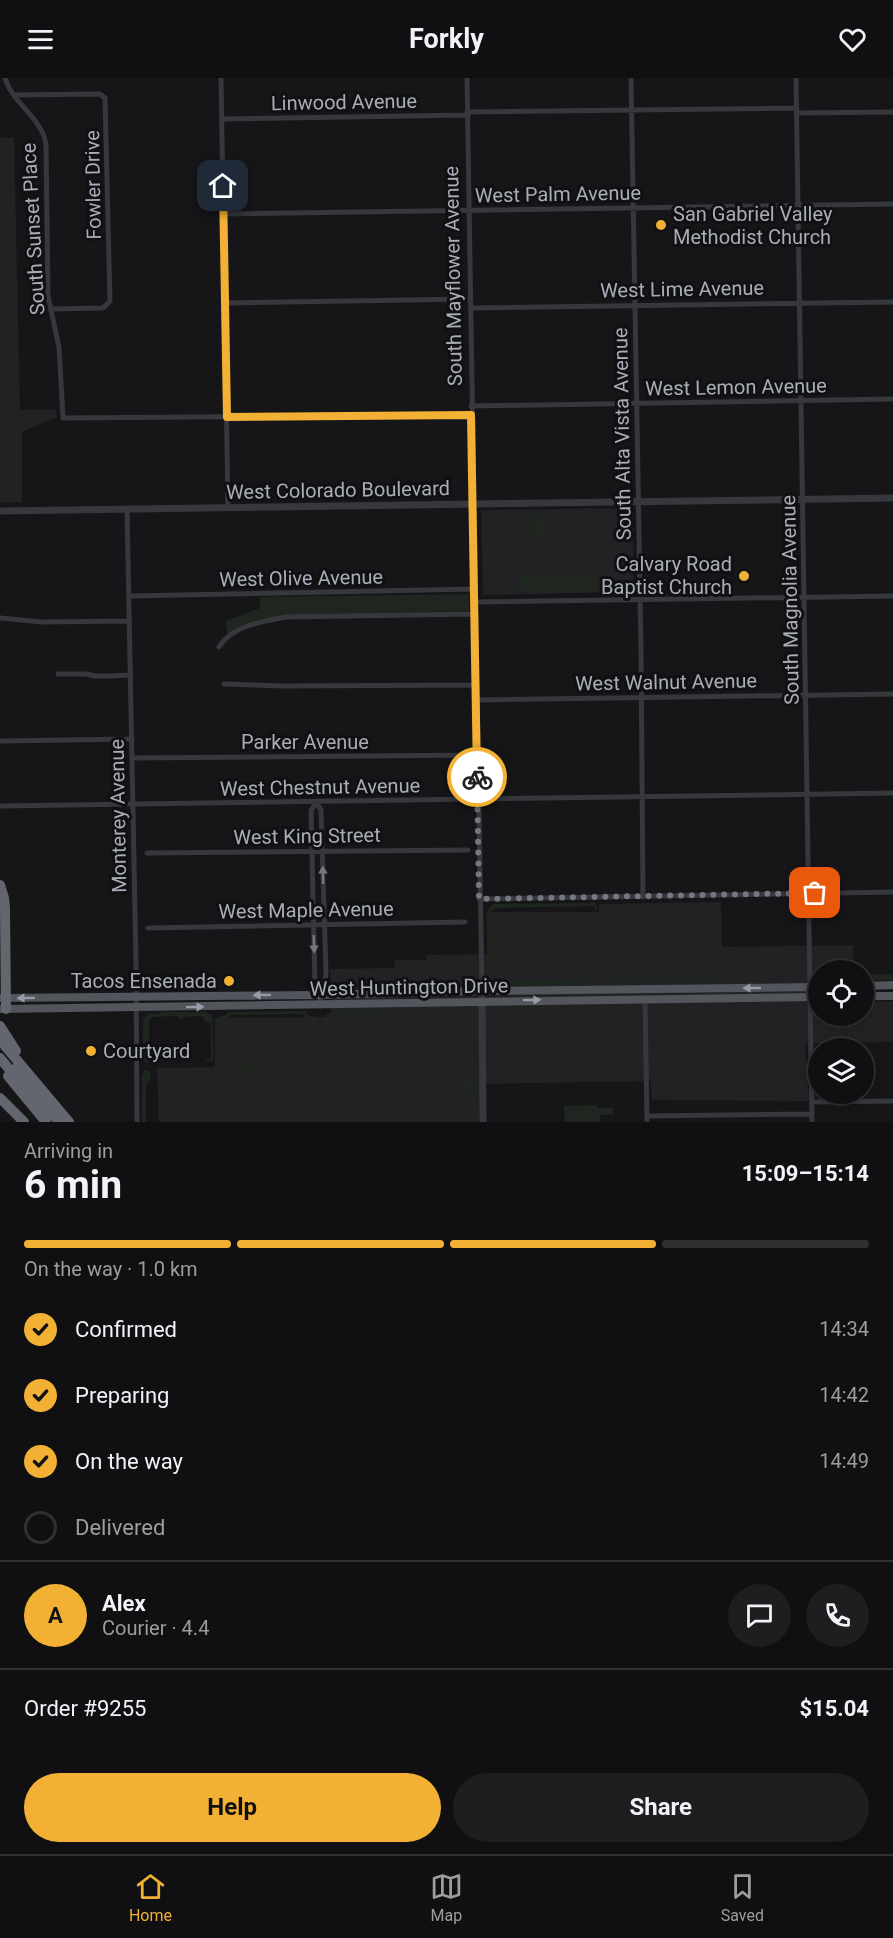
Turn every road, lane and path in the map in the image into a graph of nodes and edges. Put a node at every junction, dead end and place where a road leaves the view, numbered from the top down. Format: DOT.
graph roads {
  1 [pos="5,78"];
  2 [pos="221,78"];
  3 [pos="467,78"];
  4 [pos="631,78"];
  5 [pos="796,78"];
  6 [pos="14,95"];
  7 [pos="632,109"];
  8 [pos="797,110"];
  9 [pos="893,112"];
  10 [pos="467,114"];
  11 [pos="222,119"];
  12 [pos="893,204"];
  13 [pos="799,206"];
  14 [pos="633,208"];
  15 [pos="469,211"];
  16 [pos="224,214"];
  17 [pos="470,299"];
  18 [pos="893,302"];
  19 [pos="225,303"];
  20 [pos="799,303"];
  21 [pos="634,305"];
  22 [pos="471,308"];
  23 [pos="50,309"];
  24 [pos="893,399"];
  25 [pos="802,400"];
  26 [pos="636,403"];
  27 [pos="471,406"];
  28 [pos="471,415"];
  29 [pos="227,417"];
  30 [pos="893,498"];
  31 [pos="804,499"];
  32 [pos="638,501"];
  33 [pos="472,504"];
  34 [pos="228,508"];
  35 [pos="127,509"];
  36 [pos="0,512"];
  37 [pos="474,589"];
  38 [pos="129,596"];
  39 [pos="893,596"];
  40 [pos="805,597"];
  41 [pos="639,600"];
  42 [pos="475,602"];
  43 [pos="475,614"];
  44 [pos="0,618"];
  45 [pos="128,621"];
  46 [pos="219,647"];
  47 [pos="58,674"];
  48 [pos="131,675"];
  49 [pos="224,684"];
  50 [pos="476,685"];
  51 [pos="893,694"];
  52 [pos="807,695"];
  53 [pos="641,698"];
  54 [pos="476,700"];
  55 [pos="132,739"];
  56 [pos="0,741"];
  57 [pos="477,755"];
  58 [pos="132,758"];
  59 [pos="893,793"];
  60 [pos="808,795"];
  61 [pos="642,797"];
  62 [pos="477,800"];
  63 [pos="316,802"];
  64 [pos="132,804"];
  65 [pos="0,806"];
  66 [pos="312,850"];
  67 [pos="323,850"];
  68 [pos="468,850"];
  69 [pos="147,853"];
  70 [pos="0,885"];
  71 [pos="893,892"];
  72 [pos="808,893"];
  73 [pos="643,897"];
  74 [pos="479,899"];
  75 [pos="465,922"];
  76 [pos="313,924"];
  77 [pos="324,924"];
  78 [pos="148,928"];
  79 [pos="813,960"];
  80 [pos="893,985"];
  81 [pos="874,986"];
  82 [pos="808,987"];
  83 [pos="680,989"];
  84 [pos="619,990"];
  85 [pos="482,991"];
  86 [pos="320,995"];
  87 [pos="874,996"];
  88 [pos="893,996"];
  89 [pos="135,997"];
  90 [pos="808,997"];
  91 [pos="645,998"];
  92 [pos="583,999"];
  93 [pos="481,1001"];
  94 [pos="3,1004"];
  95 [pos="320,1006"];
  96 [pos="136,1007"];
  97 [pos="0,1026"];
  98 [pos="0,1040"];
  99 [pos="0,1051"];
  100 [pos="0,1058"];
  101 [pos="0,1066"];
  102 [pos="0,1071"];
  103 [pos="31,1077"];
  104 [pos="18,1089"];
  105 [pos="0,1098"];
  106 [pos="874,1101"];
  107 [pos="893,1101"];
  108 [pos="812,1104"];
  109 [pos="812,1114"];
  110 [pos="647,1119"];
  111 [pos="24,1122"];
  112 [pos="46,1122"];
  113 [pos="53,1122"];
  114 [pos="59,1122"];
  115 [pos="69,1122"];
  116 [pos="137,1122"];
  117 [pos="483,1122"];
  118 [pos="812,1122"];
  1 -- 6 [label="street, South Sunset Place"];
  2 -- 11 [label="street"];
  3 -- 10 [label="street, South Mayflower Avenue"];
  4 -- 7 [label="street, South Alta Vista Avenue"];
  5 -- 8 [label="street, South Magnolia Avenue"];
  6 -- 23 [label="street, South Sunset Place"];
  6 -- 23 [label="street, Fowler Drive"];
  7 -- 8 [label="street, Linwood Avenue"];
  7 -- 10 [label="street, Linwood Avenue"];
  7 -- 14 [label="street, South Alta Vista Avenue"];
  8 -- 9 [label="street, Linwood Avenue"];
  8 -- 13 [label="street, South Magnolia Avenue"];
  10 -- 11 [label="street, Linwood Avenue"];
  10 -- 15 [label="street, South Mayflower Avenue"];
  11 -- 16 [label="street"];
  12 -- 13 [label="street, West Palm Avenue"];
  13 -- 14 [label="street, West Palm Avenue"];
  13 -- 20 [label="street, South Magnolia Avenue"];
  14 -- 15 [label="street, West Palm Avenue"];
  14 -- 21 [label="street, South Alta Vista Avenue"];
  15 -- 16 [label="street, West Palm Avenue"];
  15 -- 17 [label="street, South Mayflower Avenue"];
  16 -- 19 [label="street"];
  17 -- 19 [label="street"];
  17 -- 22 [label="street, South Mayflower Avenue"];
  18 -- 20 [label="street, West Lime Avenue"];
  19 -- 29 [label="street"];
  20 -- 21 [label="street, West Lime Avenue"];
  20 -- 25 [label="street, South Magnolia Avenue"];
  21 -- 22 [label="street, West Lime Avenue"];
  21 -- 26 [label="street, South Alta Vista Avenue"];
  22 -- 27 [label="street, South Mayflower Avenue"];
  23 -- 29 [label="street, South Sunset Place"];
  24 -- 25 [label="street, West Lemon Avenue"];
  25 -- 26 [label="street, West Lemon Avenue"];
  25 -- 31 [label="street, South Magnolia Avenue"];
  26 -- 27 [label="street, West Lemon Avenue"];
  26 -- 32 [label="street, South Alta Vista Avenue"];
  27 -- 28 [label="street, South Mayflower Avenue"];
  28 -- 29 [label="street"];
  28 -- 33 [label="street, South Mayflower Avenue"];
  29 -- 34 [label="street"];
  30 -- 31 [label="street, West Colorado Boulevard"];
  31 -- 32 [label="street, West Colorado Boulevard"];
  31 -- 40 [label="street, South Magnolia Avenue"];
  32 -- 33 [label="street, West Colorado Boulevard"];
  32 -- 41 [label="street, South Alta Vista Avenue"];
  33 -- 34 [label="street, West Colorado Boulevard"];
  33 -- 37 [label="street, South Mayflower Avenue"];
  34 -- 35 [label="street, West Colorado Boulevard"];
  35 -- 36 [label="street, West Colorado Boulevard"];
  35 -- 38 [label="street, Monterey Avenue"];
  37 -- 38 [label="street, West Olive Avenue"];
  37 -- 42 [label="street, South Mayflower Avenue"];
  38 -- 45 [label="street, Monterey Avenue"];
  39 -- 40 [label="street"];
  40 -- 41 [label="street"];
  40 -- 52 [label="street, South Magnolia Avenue"];
  41 -- 42 [label="street"];
  41 -- 53 [label="street, South Alta Vista Avenue"];
  42 -- 43 [label="street, South Mayflower Avenue"];
  43 -- 46 [label="street, West Olive Avenue"];
  43 -- 50 [label="street, South Mayflower Avenue"];
  44 -- 45 [label="street"];
  45 -- 48 [label="street, Monterey Avenue"];
  47 -- 48 [label="street"];
  48 -- 55 [label="street, Monterey Avenue"];
  49 -- 50 [label="street"];
  50 -- 54 [label="street, South Mayflower Avenue"];
  51 -- 52 [label="street, West Walnut Avenue"];
  52 -- 53 [label="street, West Walnut Avenue"];
  52 -- 60 [label="street, South Magnolia Avenue"];
  53 -- 54 [label="street, West Walnut Avenue"];
  53 -- 61 [label="street, South Alta Vista Avenue"];
  54 -- 57 [label="street, South Mayflower Avenue"];
  55 -- 56 [label="street"];
  55 -- 58 [label="street, Monterey Avenue"];
  57 -- 58 [label="street, Parker Avenue"];
  57 -- 62 [label="street, South Mayflower Avenue"];
  58 -- 64 [label="street, Monterey Avenue"];
  59 -- 60 [label="street, West Chestnut Avenue"];
  60 -- 61 [label="street, West Chestnut Avenue"];
  60 -- 72 [label="street, South Magnolia Avenue"];
  61 -- 62 [label="street, West Chestnut Avenue"];
  61 -- 73 [label="street, South Alta Vista Avenue"];
  62 -- 63 [label="street, West Chestnut Avenue"];
  62 -- 74 [label="street, South Mayflower Avenue"];
  63 -- 64 [label="street, West Chestnut Avenue"];
  63 -- 66 [label="street"];
  63 -- 67 [label="street"];
  64 -- 65 [label="street, West Chestnut Avenue"];
  64 -- 89 [label="street, Monterey Avenue"];
  66 -- 67 [label="street, West King Street"];
  66 -- 69 [label="street, West King Street"];
  66 -- 76 [label="street"];
  67 -- 68 [label="street, West King Street"];
  77 -- 67 [label="street, one-way"];
  70 -- 94 [label="highway"];
  71 -- 72 [label="street"];
  72 -- 73 [label="street"];
  72 -- 79 [label="street, South Magnolia Avenue"];
  73 -- 74 [label="street"];
  74 -- 85 [label="street, South Mayflower Avenue"];
  75 -- 77 [label="street, West Maple Avenue"];
  76 -- 77 [label="street, West Maple Avenue"];
  76 -- 78 [label="street, West Maple Avenue"];
  76 -- 86 [label="street, one-way"];
  77 -- 86 [label="street"];
  80 -- 81 [label="main road"];
  82 -- 83 [label="main road, West Huntington Drive, one-way"];
  83 -- 84 [label="main road, West Huntington Drive"];
  83 -- 91 [label="main road"];
  84 -- 85 [label="main road, West Huntington Drive"];
  84 -- 92 [label="main road"];
  85 -- 86 [label="main road, West Huntington Drive"];
  85 -- 93 [label="street, South Mayflower Avenue"];
  86 -- 89 [label="main road, West Huntington Drive, one-way"];
  86 -- 95 [label="street"];
  87 -- 88 [label="main road"];
  89 -- 94 [label="main road, West Huntington Drive, one-way"];
  89 -- 96 [label="street, Monterey Avenue"];
  90 -- 91 [label="main road, West Huntington Drive"];
  91 -- 92 [label="main road, West Huntington Drive"];
  91 -- 110 [label="street"];
  93 -- 92 [label="main road, West Huntington Drive, one-way"];
  93 -- 95 [label="main road, West Huntington Drive"];
  93 -- 117 [label="street, South Mayflower Avenue"];
  94 -- 96 [label="main road, West Huntington Drive"];
  96 -- 95 [label="main road, West Huntington Drive, one-way"];
  96 -- 116 [label="street, Monterey Avenue"];
  97 -- 103 [label="highway"];
  98 -- 103 [label="highway"];
  99 -- 114 [label="highway"];
  100 -- 113 [label="highway"];
  101 -- 104 [label="highway"];
  102 -- 104 [label="highway"];
  103 -- 115 [label="highway"];
  104 -- 112 [label="highway"];
  105 -- 111 [label="highway"];
  106 -- 107 [label="street"];
  108 -- 109 [label="street, South Magnolia Avenue"];
  109 -- 110 [label="street"];
  109 -- 118 [label="street, South Magnolia Avenue"];
}
